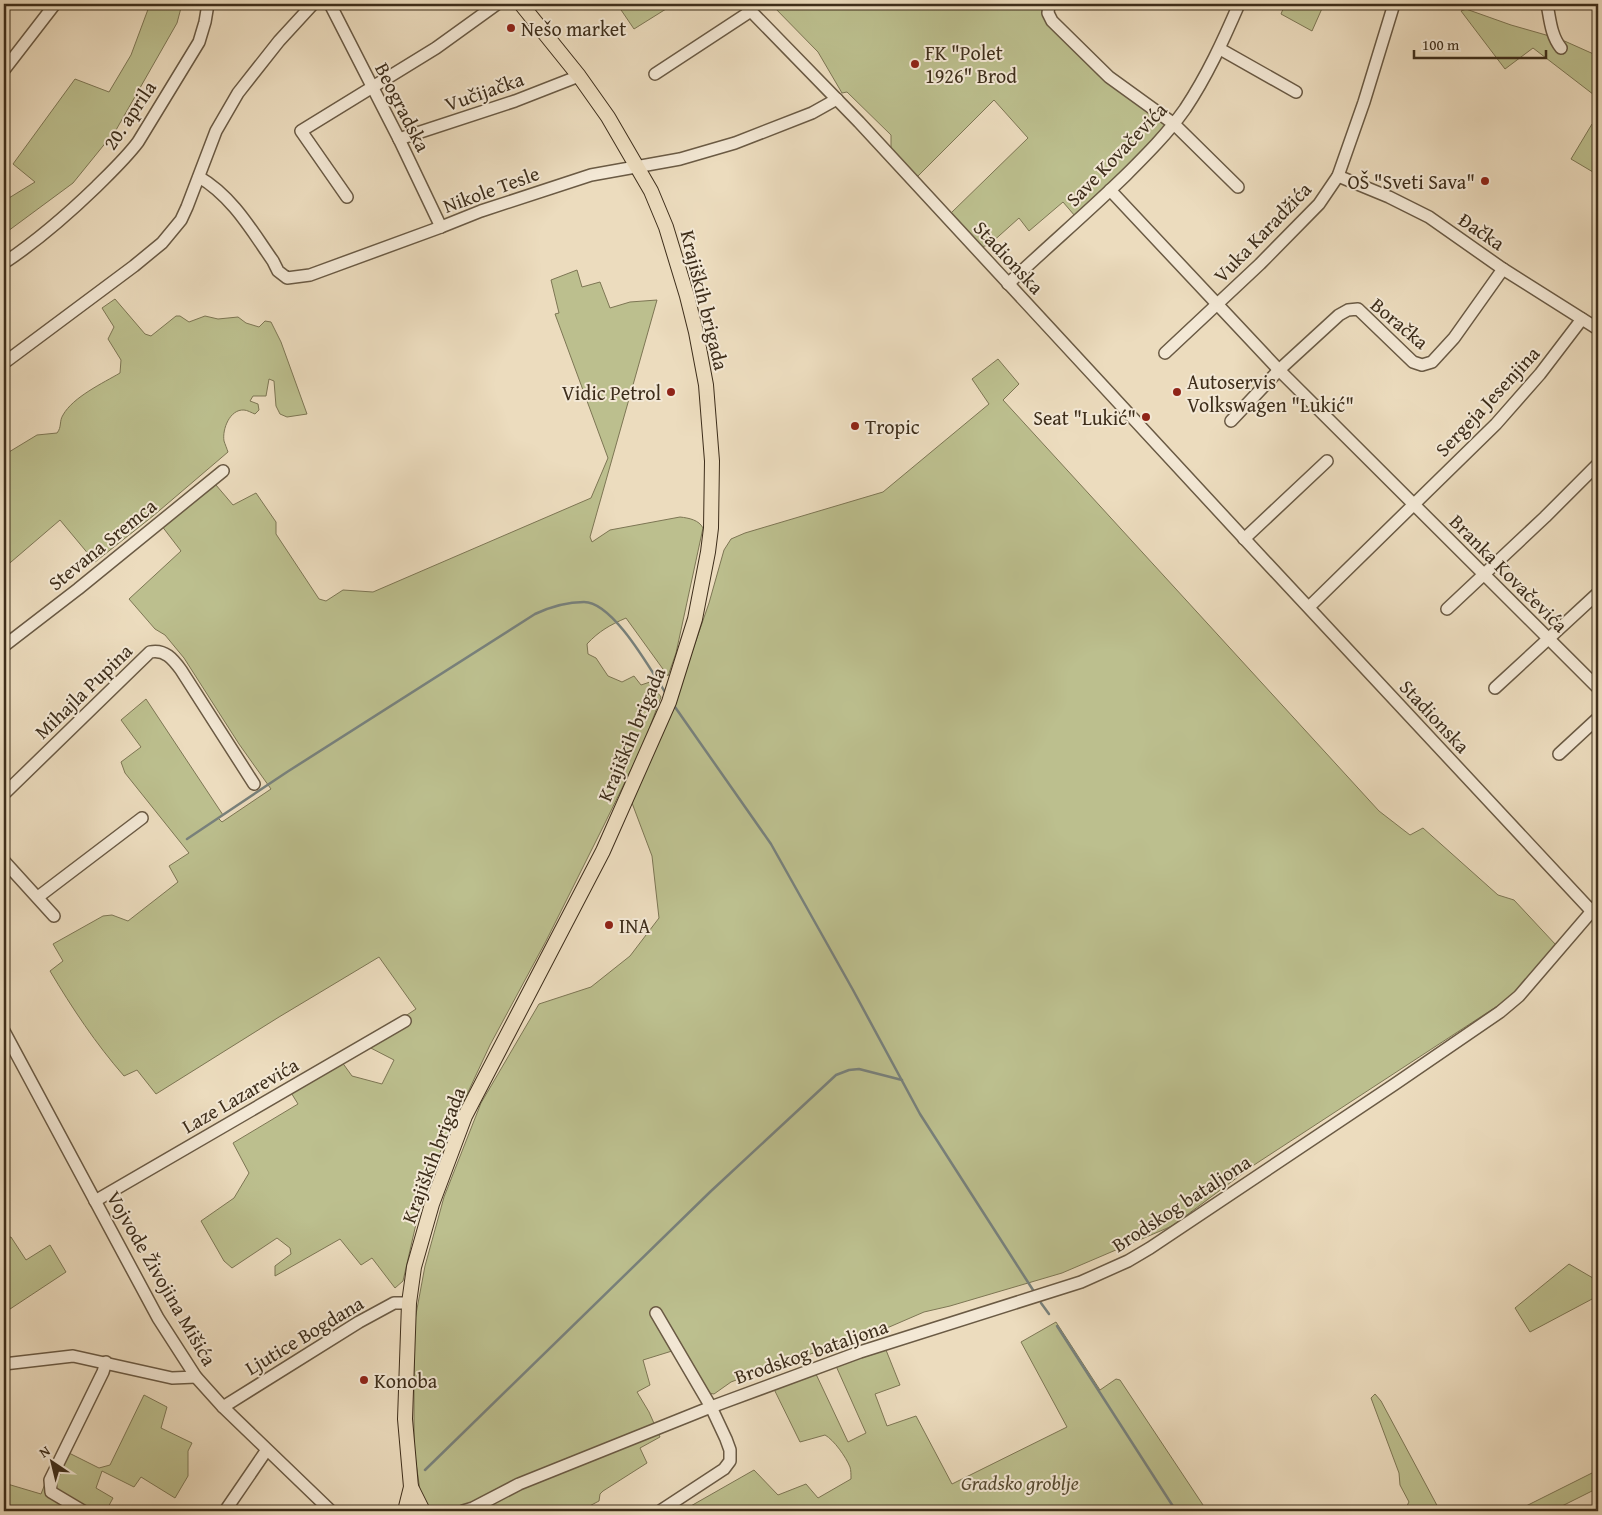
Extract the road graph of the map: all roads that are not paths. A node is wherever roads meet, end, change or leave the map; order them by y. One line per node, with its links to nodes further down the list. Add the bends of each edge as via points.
1 (55, 4): 14 (street)
2 (208, 4): 29 (street, 20. aprila, via 199,42 127,156 62,219)
3 (313, 4): 23 (street, via 238,92 216,131)
4 (330, 4): 17 (street, Beogradska)
5 (497, 4): 17 (street, via 459,33)
6 (521, 4): 16 (main road, Krajiških brigada)
7 (1049, 4): 20 (street, via 1050,18 1109,77)
8 (1238, 4): 13 (street, Save Kovačevića)
9 (1394, 4): 24 (street, Vuka Karadžića)
10 (1547, 4): 12 (street, via 1553,35)
11 (747, 8): 15 (street); 19 (street, Stadionska)
12 (1561, 48)
13 (1220, 50): 18 (street); 20 (street, Save Kovačevića)
14 (4, 70)
15 (655, 74)
16 (580, 76): 21 (street, Vučijačka); 22 (main road, Krajiških brigada)
17 (373, 88): 21 (street, Beogradska); 27 (street, via 300,131)
18 (1296, 92)
19 (837, 99): 22 (street, Nikole Tesle, via 736,143 680,159); 31 (street, Stadionska)
20 (1174, 124): 25 (street); 26 (street, Save Kovačevića)
21 (399, 139): 28 (street, Beogradska)
22 (638, 166): 28 (street, Nikole Tesle, via 555,186); 64 (main road, Krajiških brigada, via 660,211 684,282 706,385 712,503 702,586 676,683 622,808 465,1116 432,1204 414,1267)
23 (199, 176): 28 (street, Nikole Tesle, via 232,204 278,271 287,278 310,275); 36 (street, via 181,220 162,243)
24 (1338, 176): 30 (street, Đačka, via 1429,217); 32 (street, Vuka Karadžića, via 1320,204)
25 (1238, 187)
26 (1110, 190): 31 (street, Save Kovačevića); 32 (street, Branka Kovačevića)
27 (347, 197)
28 (441, 227)
29 (4, 263)
30 (1504, 269): 33 (street, Đačka); 37 (street, Boračka, via 1454,338 1432,362 1422,365 1413,362 1358,309 1339,315)
31 (1008, 284): 43 (street, Stadionska)
32 (1217, 304): 35 (street, Vuka Karadžića); 37 (street, Branka Kovačevića)
33 (1582, 319): 34 (street, Đačka); 42 (street, Sergeja Jesenjina, via 1496,424)
34 (1598, 329)
35 (1166, 353)
36 (4, 363)
37 (1279, 370): 38 (street); 42 (street, Branka Kovačevića)
38 (1231, 421)
39 (1327, 461): 43 (street)
40 (1598, 464): 44 (street)
41 (224, 471): 49 (street, Stevana Sremca)
42 (1414, 505): 44 (street, Branka Kovačevića); 46 (street)
43 (1244, 538): 46 (street, Stadionska)
44 (1483, 574): 47 (street); 48 (street, Branka Kovačevića)
45 (1598, 593): 48 (street)
46 (1309, 608): 59 (street, Stadionska)
47 (1447, 609)
48 (1549, 640): 50 (street); 51 (street, Branka Kovačevića)
49 (4, 646)
50 (1495, 688)
51 (1598, 688)
52 (1598, 718): 53 (street)
53 (1559, 754)
54 (254, 784): 55 (street, Mihajla Pupina, via 181,670 171,657 157,651 150,652)
55 (4, 794)
56 (142, 818): 58 (street)
57 (4, 861): 58 (street)
58 (38, 897): 60 (street)
59 (1596, 911): 70 (street, Brodskog bataljona, via 1519,996 1500,1012 1128,1261 1081,1282 860,1352)
60 (54, 916)
61 (405, 1021): 63 (street, Laze Lazarevića)
62 (4, 1031): 63 (street, Vojvode Živojina Mišića)
63 (95, 1201): 68 (street, Vojvode Živojina Mišića, via 158,1318)
64 (409, 1303): 69 (street, Ljutice Bogdana, via 394,1304 359,1322); 72 (main road, Krajiških brigada, via 405,1419)
65 (656, 1313): 70 (street)
66 (106, 1362): 67 (street, via 73,1356); 68 (street, via 172,1378); 74 (street, via 50,1480 51,1492)
67 (4, 1364)
68 (196, 1376): 69 (street, Vojvode Živojina Mišića)
69 (222, 1407): 71 (street, Vojvode Živojina Mišića)
70 (711, 1407): 73 (street, Brodskog bataljona, via 527,1481); 79 (street, via 730,1450 730,1461 718,1475)
71 (266, 1450): 75 (street); 76 (street, Vojvode Živojina Mišića)
72 (411, 1487): 77 (main road, Krajiških brigada); 78 (main road, Krajiških brigada)
73 (469, 1510)
74 (83, 1511)
75 (225, 1511)
76 (331, 1511)
77 (406, 1511)
78 (423, 1511)
79 (660, 1511)

